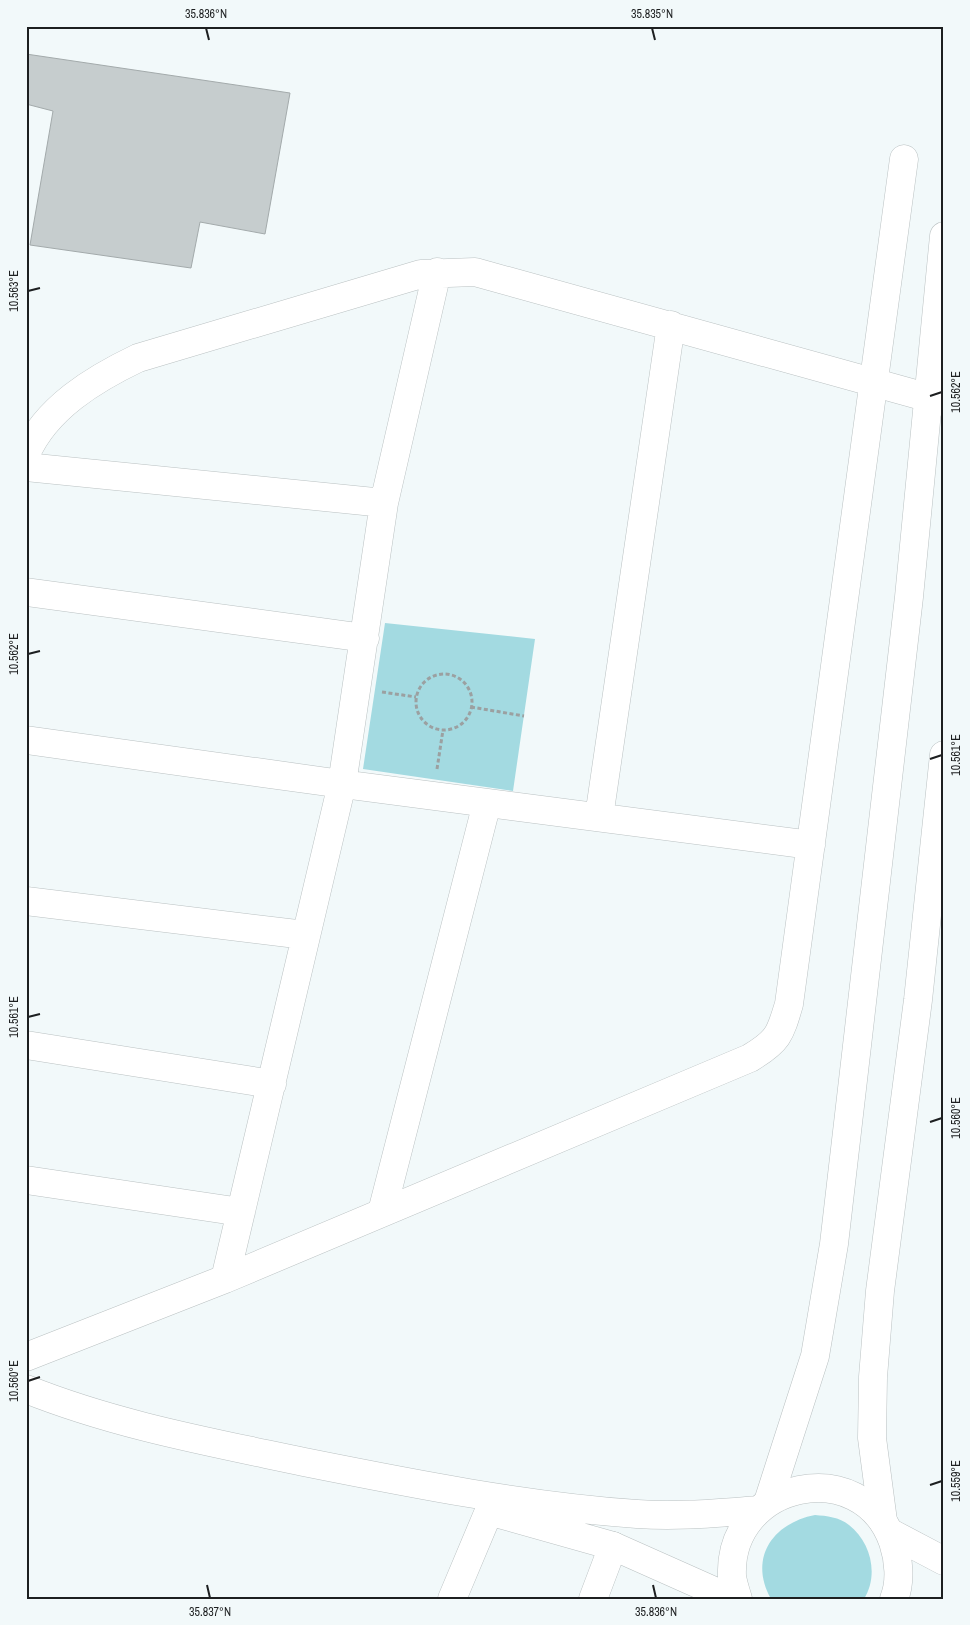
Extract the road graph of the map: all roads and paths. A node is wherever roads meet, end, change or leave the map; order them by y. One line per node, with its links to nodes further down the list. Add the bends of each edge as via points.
1 (904, 160): 5 (main road)
2 (944, 236): 6 (main road)
3 (437, 272): 4 (main road, via 475,272); 7 (main road, via 421,274 138,358 108,372 61,408 34,436); 9 (main road)
4 (671, 325): 5 (main road); 22 (main road)
5 (873, 384): 6 (main road); 23 (main road)
6 (937, 401): 35 (main road, via 834,1244 815,1356)
7 (26, 454)
8 (26, 466): 9 (main road)
9 (384, 503): 11 (main road)
10 (26, 592): 11 (main road)
11 (365, 638): 12 (main road)
12 (357, 688): 13 (path); 19 (main road)
13 (416, 696): 14 (path, via 425,681 441,674 450,675 470,691); 16 (path, via 419,716 433,728)
14 (471, 707): 15 (path); 16 (path, via 468,718 461,725 452,730)
15 (524, 716)
16 (442, 730): 20 (path)
17 (26, 740): 19 (main road)
18 (944, 755): 37 (main road, via 918,1000 880,1291 874,1368 872,1438)
19 (342, 784): 20 (main road); 25 (main road)
20 (434, 796): 21 (main road)
21 (487, 803): 22 (main road); 30 (main road)
22 (598, 818): 23 (main road)
23 (811, 845): 30 (main road, via 789,1004 782,1030 771,1045 750,1058)
24 (26, 901): 25 (main road)
25 (305, 935): 27 (main road)
26 (26, 1045): 27 (main road)
27 (272, 1084): 29 (main road)
28 (26, 1180): 29 (main road)
29 (241, 1212): 31 (main road)
30 (382, 1212): 31 (main road)
31 (225, 1279): 32 (main road)
32 (26, 1357)
33 (26, 1388): 34 (main road, via 115,1420)
34 (425, 1486): 35 (main road, via 540,1504 638,1514 687,1515); 36 (main road)
35 (763, 1506): 37 (main road, via 791,1491 816,1487 842,1491 864,1503); 43 (main road, via 743,1530 734,1553 732,1577)
36 (489, 1511): 38 (main road); 40 (main road)
37 (886, 1526): 39 (main road); 44 (main road, via 897,1552 899,1574)
38 (613, 1546): 41 (main road); 42 (main road)
39 (944, 1562)
40 (452, 1599)
41 (593, 1599)
42 (732, 1599)
43 (738, 1599)
44 (894, 1599)

